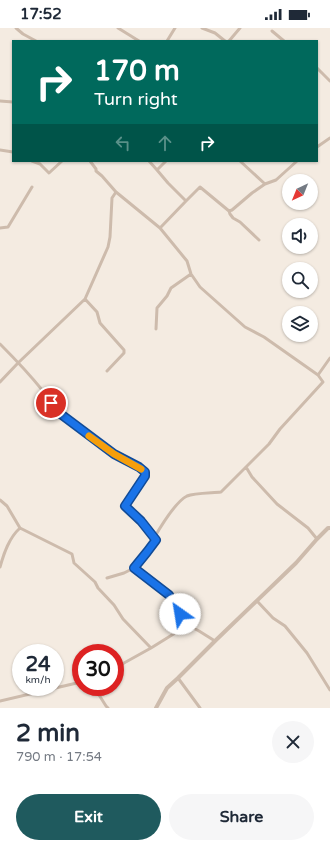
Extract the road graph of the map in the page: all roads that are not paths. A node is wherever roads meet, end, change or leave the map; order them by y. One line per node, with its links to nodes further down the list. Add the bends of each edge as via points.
1 (16, 28): 7 (street)
2 (118, 28): 8 (street)
3 (175, 28): 9 (street)
4 (202, 28): 10 (street)
5 (240, 28): 11 (street)
6 (272, 31): 12 (street)
7 (34, 40)
8 (137, 40)
9 (168, 40)
10 (224, 40)
11 (230, 40)
12 (283, 40)
13 (318, 69): 14 (street)
14 (330, 81)
15 (0, 101): 16 (street)
16 (12, 102)
17 (330, 138): 18 (street)
18 (318, 146)
19 (0, 150): 20 (street)
20 (12, 152)
21 (35, 162): 22 (street, via 49,173)
22 (61, 162)
23 (91, 162): 31 (street)
24 (149, 162): 28 (street)
25 (165, 162): 28 (street)
26 (241, 162): 29 (street)
27 (296, 162): 29 (street, via 276,180)
28 (158, 170): 32 (street)
29 (265, 184): 33 (street)
30 (32, 187): 34 (street, via 8,227)
31 (116, 192): 35 (street); 38 (street, via 112,198 108,247)
32 (186, 201): 33 (street, via 200,187); 35 (street)
33 (229, 211): 36 (street, via 233,218)
34 (0, 228)
35 (160, 228): 37 (street, via 187,261)
36 (259, 240)
37 (191, 274): 39 (street, via 171,288 157,308); 44 (street, via 200,287 244,328 264,337)
38 (85, 298): 42 (street); 43 (street, via 96,312 100,323 124,350 124,354)
39 (156, 329)
40 (0, 344): 42 (street)
41 (330, 358): 44 (street)
42 (18, 363): 45 (street); 50 (street, via 58,412 114,454 145,472 145,476 125,506)
43 (107, 371)
44 (318, 375): 46 (street, via 323,382)
45 (0, 382)
46 (246, 467): 50 (street, via 221,492 188,496 182,500); 51 (street, via 277,504 308,528)
47 (0, 500): 48 (street, via 7,506)
48 (20, 528): 52 (street, via 14,533); 59 (street, via 72,554 74,563 95,582 123,619)
49 (330, 528): 51 (street)
50 (154, 538): 54 (street, via 156,540)
51 (317, 539): 56 (street)
52 (1, 558): 53 (street)
53 (0, 567)
54 (134, 568): 55 (street); 57 (street, via 169,595)
55 (107, 578)
56 (257, 600): 58 (street); 63 (street, via 273,618 285,626 307,653)
57 (188, 625): 58 (street); 59 (street)
58 (215, 641): 61 (street)
59 (151, 648): 60 (street)
60 (124, 663)
61 (178, 678): 67 (street, via 167,688); 68 (street)
62 (72, 684): 65 (street)
63 (330, 690)
64 (100, 696): 66 (street)
65 (0, 701)
66 (108, 708)
67 (156, 708)
68 (200, 708)

